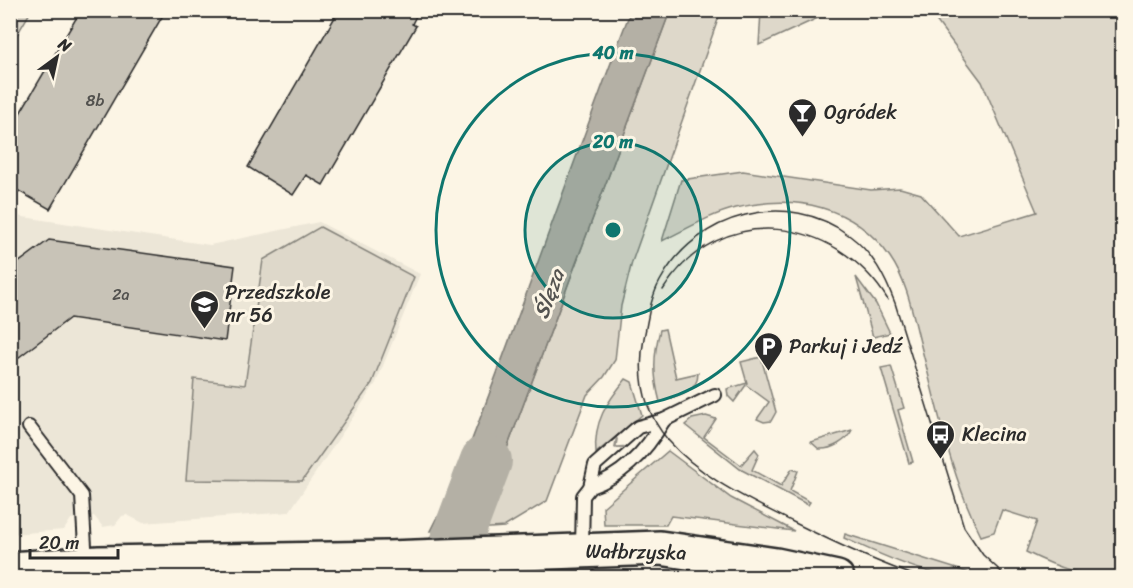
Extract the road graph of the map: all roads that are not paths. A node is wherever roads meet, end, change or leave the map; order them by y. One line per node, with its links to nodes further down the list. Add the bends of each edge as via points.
1 (715, 395): 2 (lane)
2 (664, 420): 4 (lane, via 652,442 630,463 608,481); 4 (lane, one-way to 4, via 639,427 595,465)
3 (29, 427): 6 (lane, via 82,496)
4 (590, 487): 5 (lane, via 583,496)
5 (582, 550): 6 (street, Wałbrzyska); 8 (street, Wałbrzyska, via 660,548)
6 (86, 564): 7 (street)
7 (10, 569)
8 (837, 578)

